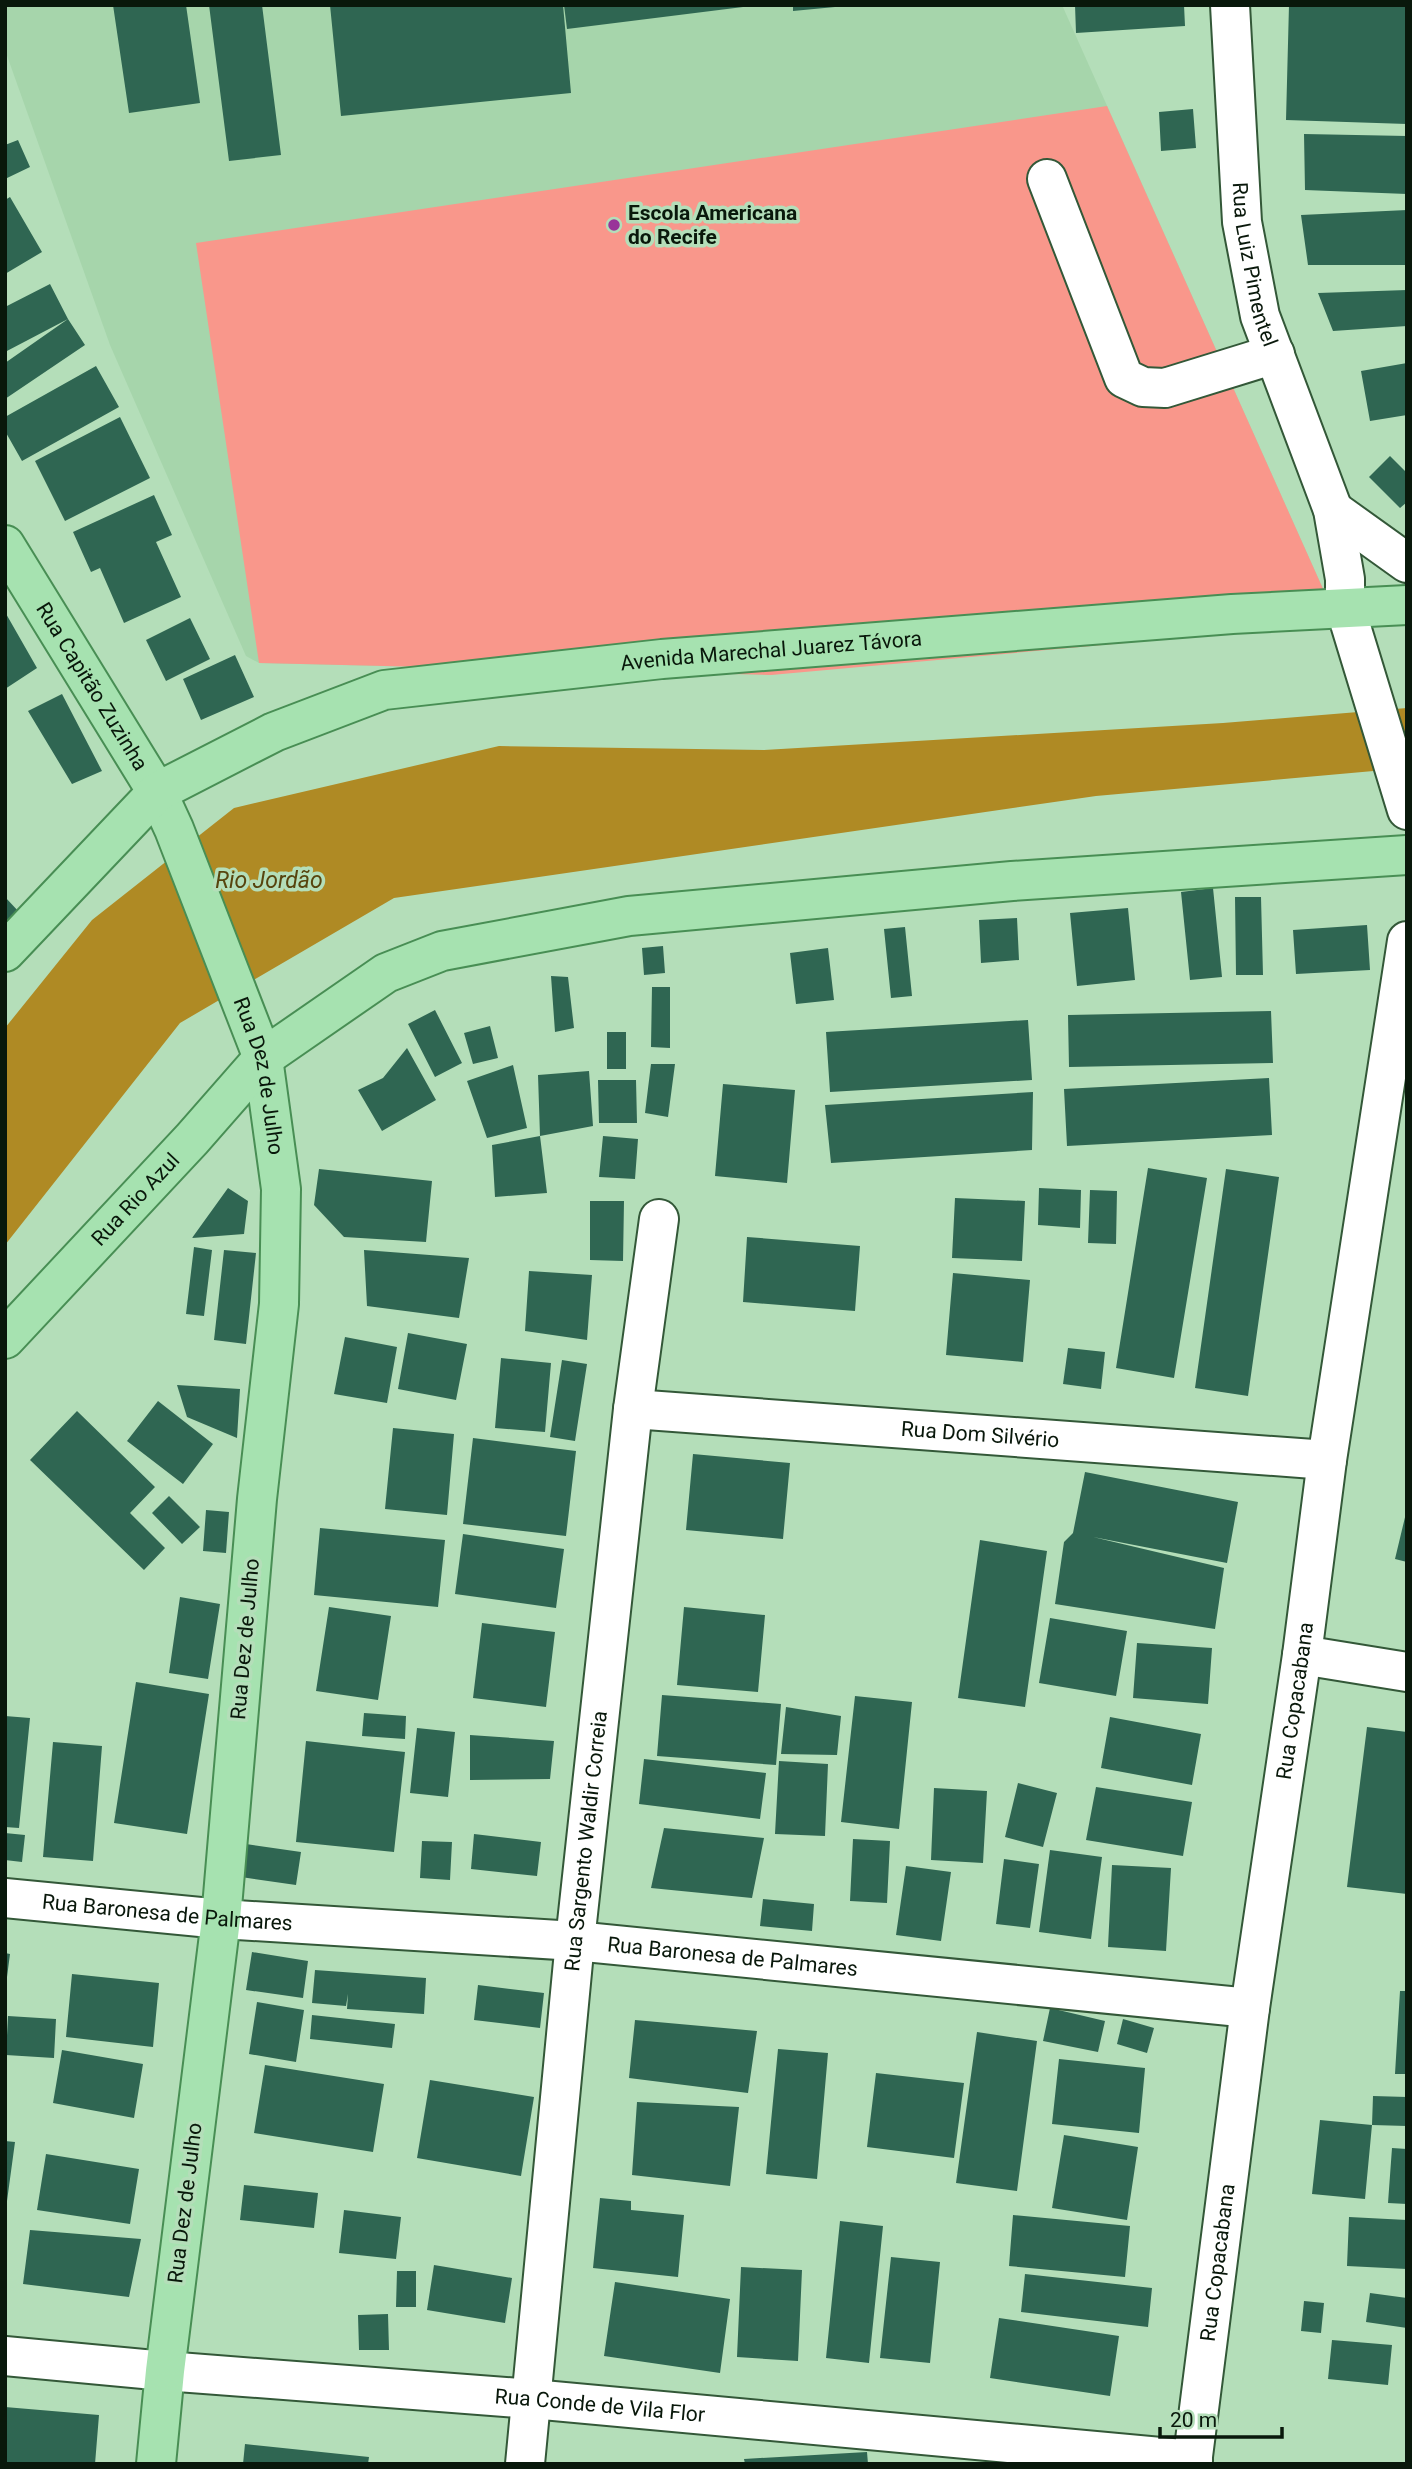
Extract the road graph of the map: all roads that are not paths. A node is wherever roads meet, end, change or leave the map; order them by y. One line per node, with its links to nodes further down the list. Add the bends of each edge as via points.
1 (1230, 5): 3 (street, Rua Luiz Pimentel, via 1242,222 1260,316)
2 (1046, 179): 3 (street, via 1124,378 1143,387 1165,388)
3 (1275, 354): 4 (street, Rua Luiz Pimentel)
4 (1333, 510): 6 (street); 8 (street, Rua Luiz Pimentel)
5 (5, 545): 9 (main road, Rua Capitão Zuzinha)
6 (1407, 563)
7 (1407, 605): 8 (main road, Avenida Marechal Juarez Távora)
8 (1349, 621): 9 (main road, Avenida Marechal Juarez Távora, via 662,659 384,690 274,732); 10 (street)
9 (158, 792): 11 (main road, Rua Capitão Zuzinha); 14 (main road)
10 (1407, 810)
11 (174, 829): 15 (main road, Rua Dez de Julho)
12 (1407, 855): 15 (main road, via 1012,881 629,916 442,951 386,974)
13 (1407, 941): 19 (street, Rua Copacabana)
14 (5, 952)
15 (263, 1058): 17 (main road, Rua Rio Azul); 23 (main road, Rua Dez de Julho, via 281,1189 279,1304)
16 (659, 1219): 18 (street, Rua Sargento Waldir Correia)
17 (5, 1339)
18 (633, 1409): 19 (street, Rua Dom Silvério); 24 (street, Rua Sargento Waldir Correia)
19 (1327, 1460): 20 (street, Rua Copacabana)
20 (1302, 1655): 21 (street); 25 (street, Rua Copacabana)
21 (1407, 1672)
22 (5, 1898): 23 (street, Rua Baronesa de Palmares)
23 (220, 1919): 24 (street, Rua Baronesa de Palmares); 27 (main road, Rua Dez de Julho)
24 (575, 1941): 25 (street, Rua Baronesa de Palmares); 28 (street, Rua Sargento Waldir Correia)
25 (1250, 2008): 29 (street, Rua Copacabana)
26 (5, 2356): 27 (street, Rua Conde de Vila Flor)
27 (165, 2371): 28 (street, Rua Conde de Vila Flor); 30 (main road, Rua Dez de Julho)
28 (532, 2399): 29 (street, Rua Conde de Vila Flor); 31 (street, Rua Sargento Waldir Correia)
29 (1192, 2462)
30 (156, 2464)
31 (525, 2464)

